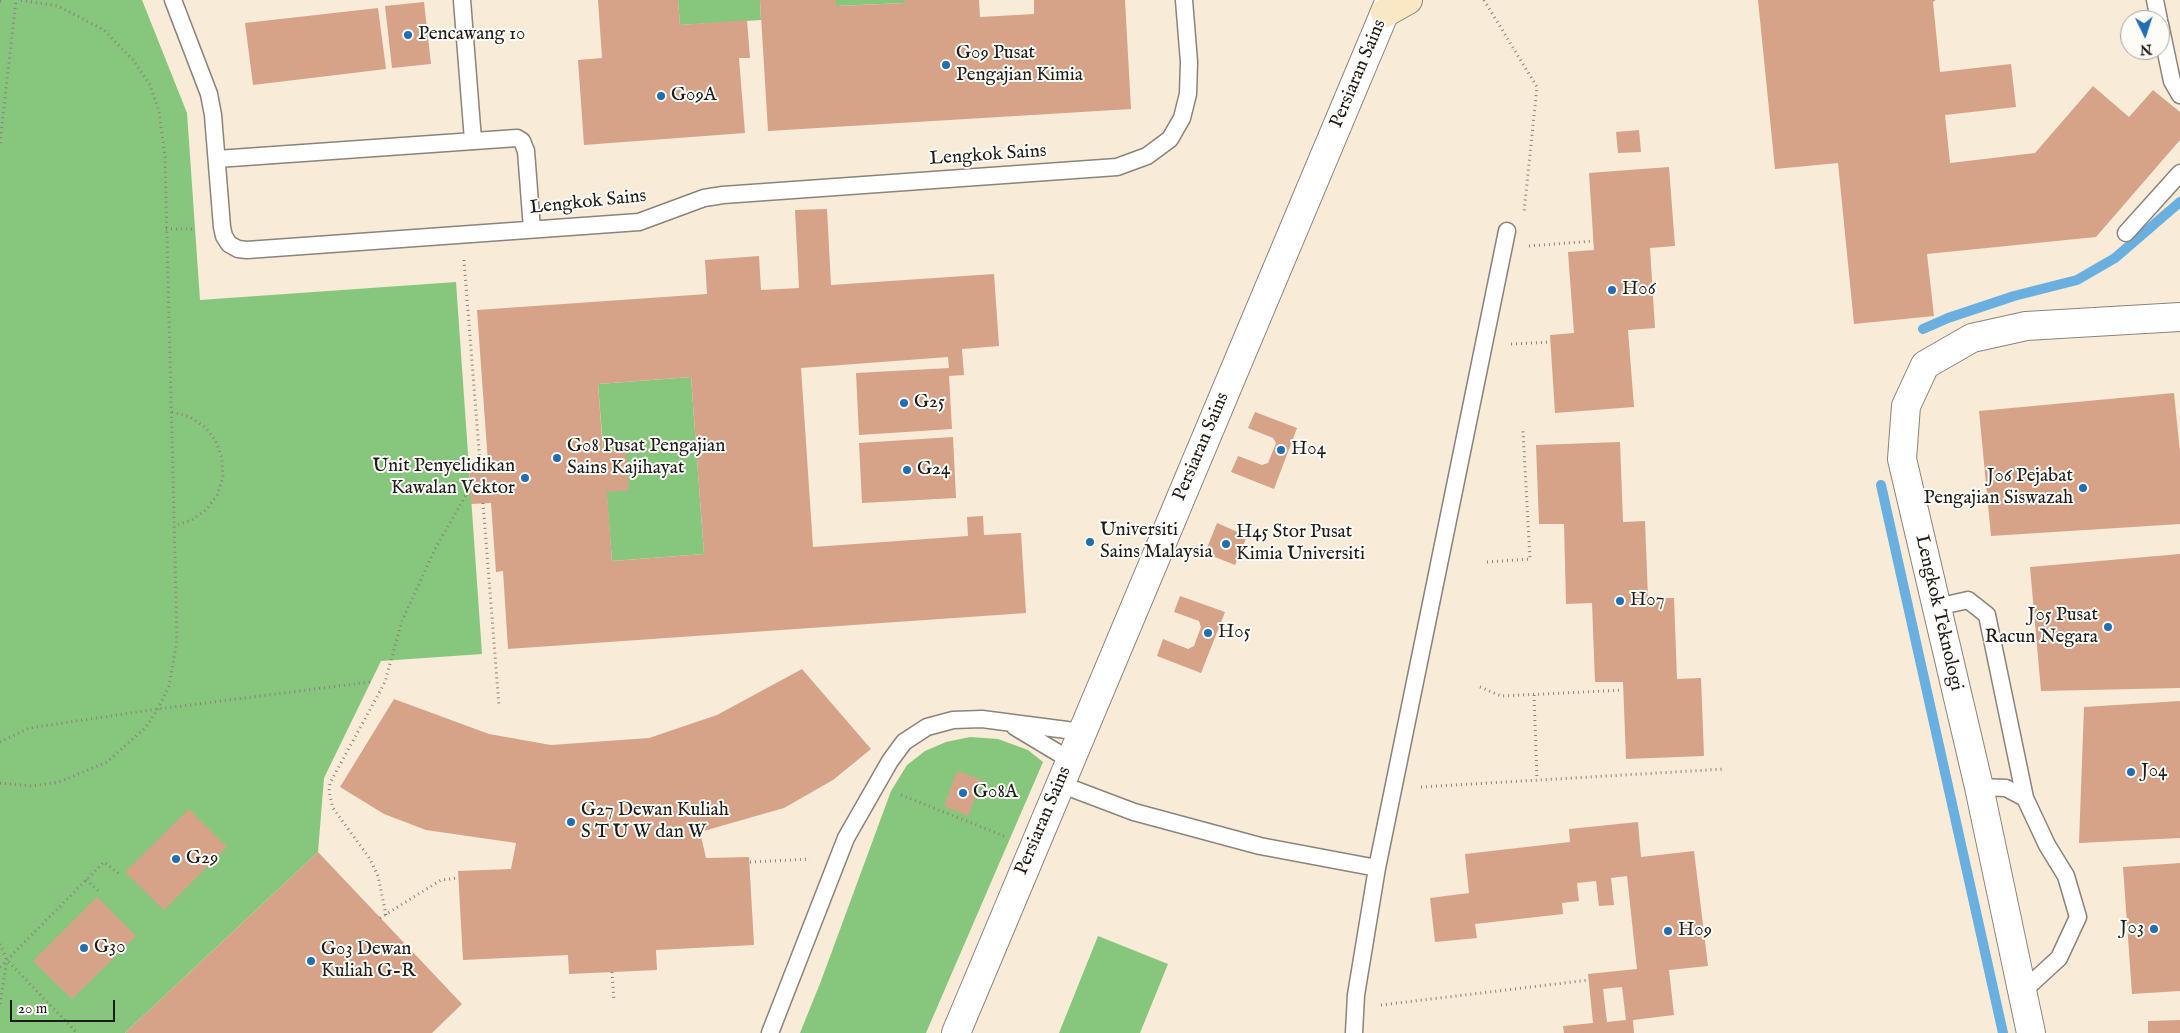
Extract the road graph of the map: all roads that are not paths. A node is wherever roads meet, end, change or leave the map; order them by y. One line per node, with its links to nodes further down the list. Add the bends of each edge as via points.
1 (173, 0): 8 (lane, Lengkok Sains, via 209,94)
2 (462, 0): 7 (lane)
3 (1184, 0): 10 (lane, Lengkok Sains, via 1188,94 1182,118 1170,139 1147,156 1117,167 723,195 704,198 639,222)
4 (1394, 4): 16 (street, Persiaran Sains)
5 (2168, 60): 6 (lane, via 2172,81)
6 (2180, 95)
7 (472, 140): 8 (lane); 10 (lane, via 511,138 522,141 526,150)
8 (217, 159): 10 (lane, Lengkok Sains, via 222,227 229,244 238,248 247,250)
9 (2180, 173): 12 (lane)
10 (532, 229)
11 (1507, 231): 20 (lane)
12 (2126, 233)
13 (2180, 317): 14 (street, Lengkok Teknologi, via 2026,326 1972,338 1925,365 1906,406 1902,459)
14 (1937, 607): 18 (street, Lengkok Teknologi); 19 (lane, via 1968,600 1987,615)
15 (1011, 724): 16 (lane); 17 (lane); 22 (lane, via 982,719 953,720 927,727 904,742 846,838)
16 (1082, 732): 17 (street, Persiaran Sains)
17 (1065, 772): 20 (lane, via 1134,812 1260,846); 23 (street, Persiaran Sains)
18 (1979, 787): 19 (lane, via 2006,788); 21 (street, Lengkok Teknologi)
19 (2025, 798): 21 (lane, via 2066,876 2078,917 2059,958)
20 (1376, 868): 24 (lane, via 1356,995)
21 (2022, 992): 25 (street, Lengkok Teknologi)
22 (770, 1033)
23 (956, 1033)
24 (1354, 1033)
25 (2031, 1033)

